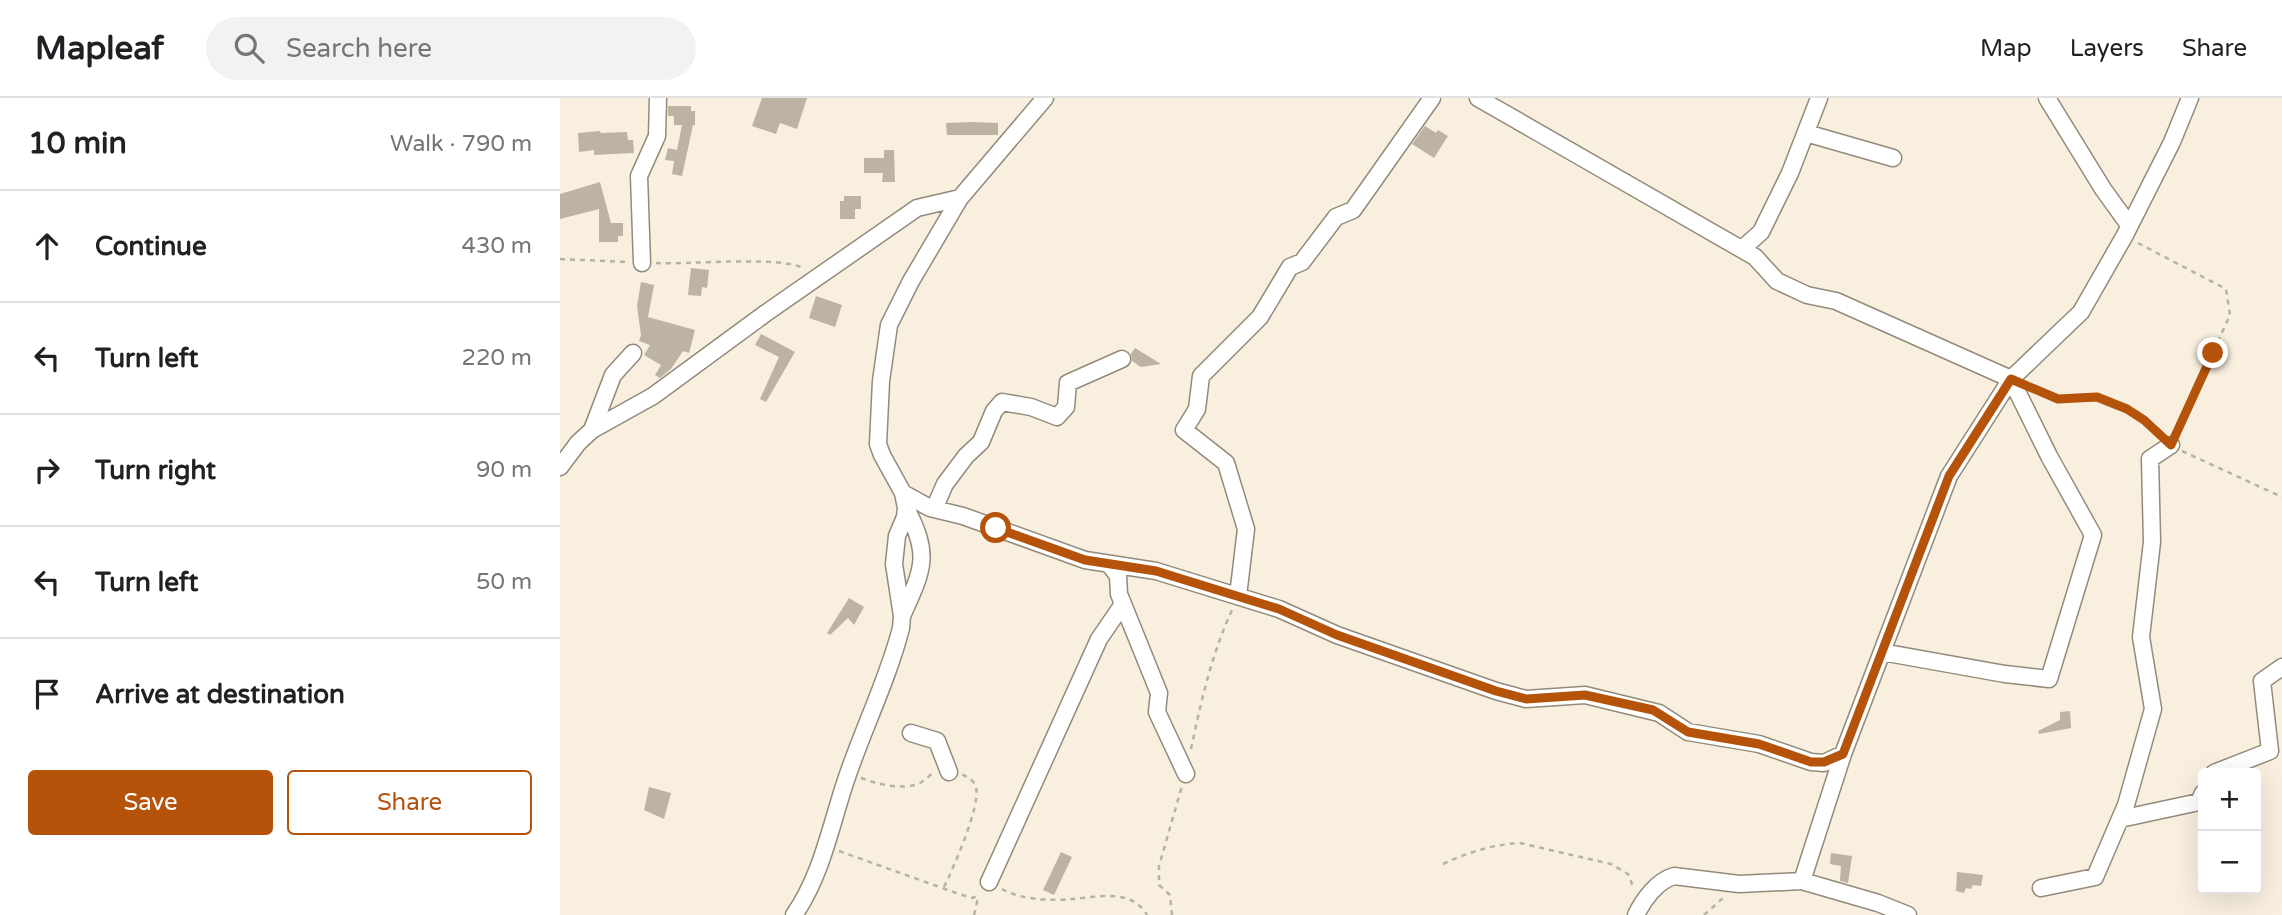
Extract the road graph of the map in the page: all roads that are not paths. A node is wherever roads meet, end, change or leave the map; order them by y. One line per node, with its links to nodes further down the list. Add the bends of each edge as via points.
1 (658, 98): 13 (street, via 657,136 639,176)
2 (1045, 98): 10 (street)
3 (1432, 98): 23 (street, via 1353,210 1336,217 1302,262 1290,267 1260,317 1201,376 1197,409 1184,430 1226,463 1246,529)
4 (1478, 98): 12 (street)
5 (1819, 98): 8 (street)
6 (2047, 98): 11 (street)
7 (2190, 98): 11 (street)
8 (1806, 133): 9 (street); 12 (street, via 1761,232)
9 (1893, 158)
10 (960, 198): 17 (street, via 917,208 653,396); 20 (street, via 889,325 878,444)
11 (2127, 230): 16 (street, via 2081,312)
12 (1742, 250): 16 (street, via 1759,260 1772,278 1799,293 1836,300)
13 (642, 263)
14 (633, 353): 17 (street, via 613,375)
15 (1122, 359): 21 (street, via 1068,383 1066,407 1057,417 1002,402 981,442 945,484)
16 (2011, 379): 26 (street, via 1949,476); 26 (street, via 2093,535 2049,679)
17 (592, 430): 19 (street)
18 (2171, 445): 34 (street, via 2150,459 2152,542 2141,637 2153,709)
19 (560, 467)
20 (904, 500): 21 (street); 25 (street, via 905,517 894,564); 25 (street, via 919,535 921,574)
21 (934, 509): 22 (street)
22 (1109, 564): 23 (street, via 1156,571); 24 (street, via 1118,576)
23 (1238, 596): 29 (street, via 1516,696 1598,698 1660,713 1688,732 1759,744 1811,762)
24 (1123, 604): 32 (street, via 1159,693 1157,712); 36 (street, via 1099,639)
25 (902, 616): 39 (street, via 825,848)
26 (1882, 652): 29 (street)
27 (2282, 667): 30 (street, via 2262,681 2270,751)
28 (911, 733): 31 (street, via 937,741)
29 (1843, 754): 35 (street)
30 (2227, 768)
31 (949, 772)
32 (1186, 774)
33 (2198, 802): 34 (street)
34 (2120, 819): 37 (street, via 2095,877)
35 (1802, 881): 38 (street, via 1739,884 1674,876 1664,879); 40 (street)
36 (989, 882)
37 (2041, 888)
38 (1638, 910)
39 (794, 915)
40 (1908, 915)

